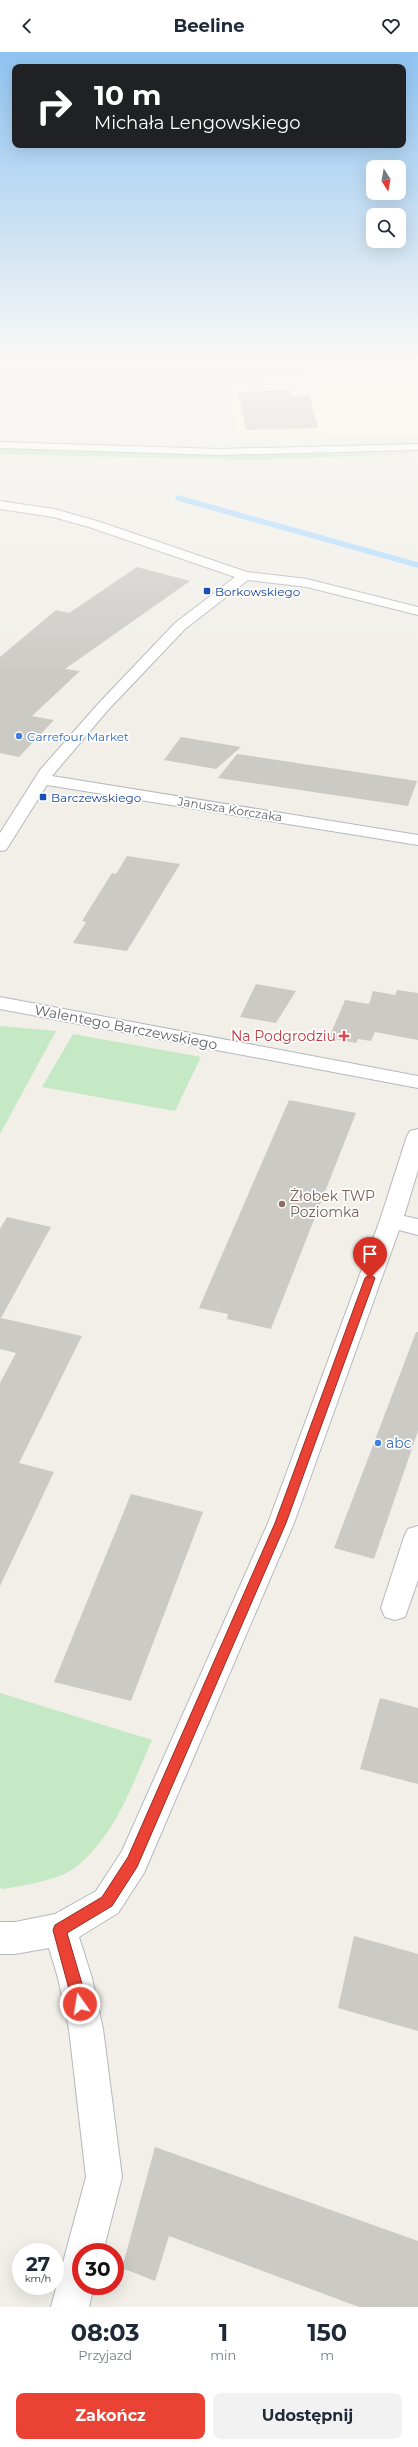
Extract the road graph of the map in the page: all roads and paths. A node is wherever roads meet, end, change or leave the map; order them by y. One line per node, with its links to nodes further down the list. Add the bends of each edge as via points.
1 (0, 505): 2 (street, via 54,513 86,522)
2 (245, 576): 3 (street, via 307,583); 4 (street, via 180,626 103,707)
3 (418, 611)
4 (41, 779): 5 (street, Janusza Korczaka); 6 (street)
5 (418, 840)
6 (0, 846)
7 (0, 1003): 8 (street, Walentego Barczewskiego)
8 (418, 1082)
9 (418, 1136): 10 (street)
10 (391, 1220): 11 (street); 14 (street, via 281,1523 133,1862 107,1902)
11 (418, 1228)
12 (418, 1537): 13 (street)
13 (395, 1608)
14 (60, 1930): 15 (street); 16 (street, via 86,2029 104,2177)
15 (0, 1938)
16 (86, 2243)
17 (73, 2295): 18 (street)
18 (70, 2307)

